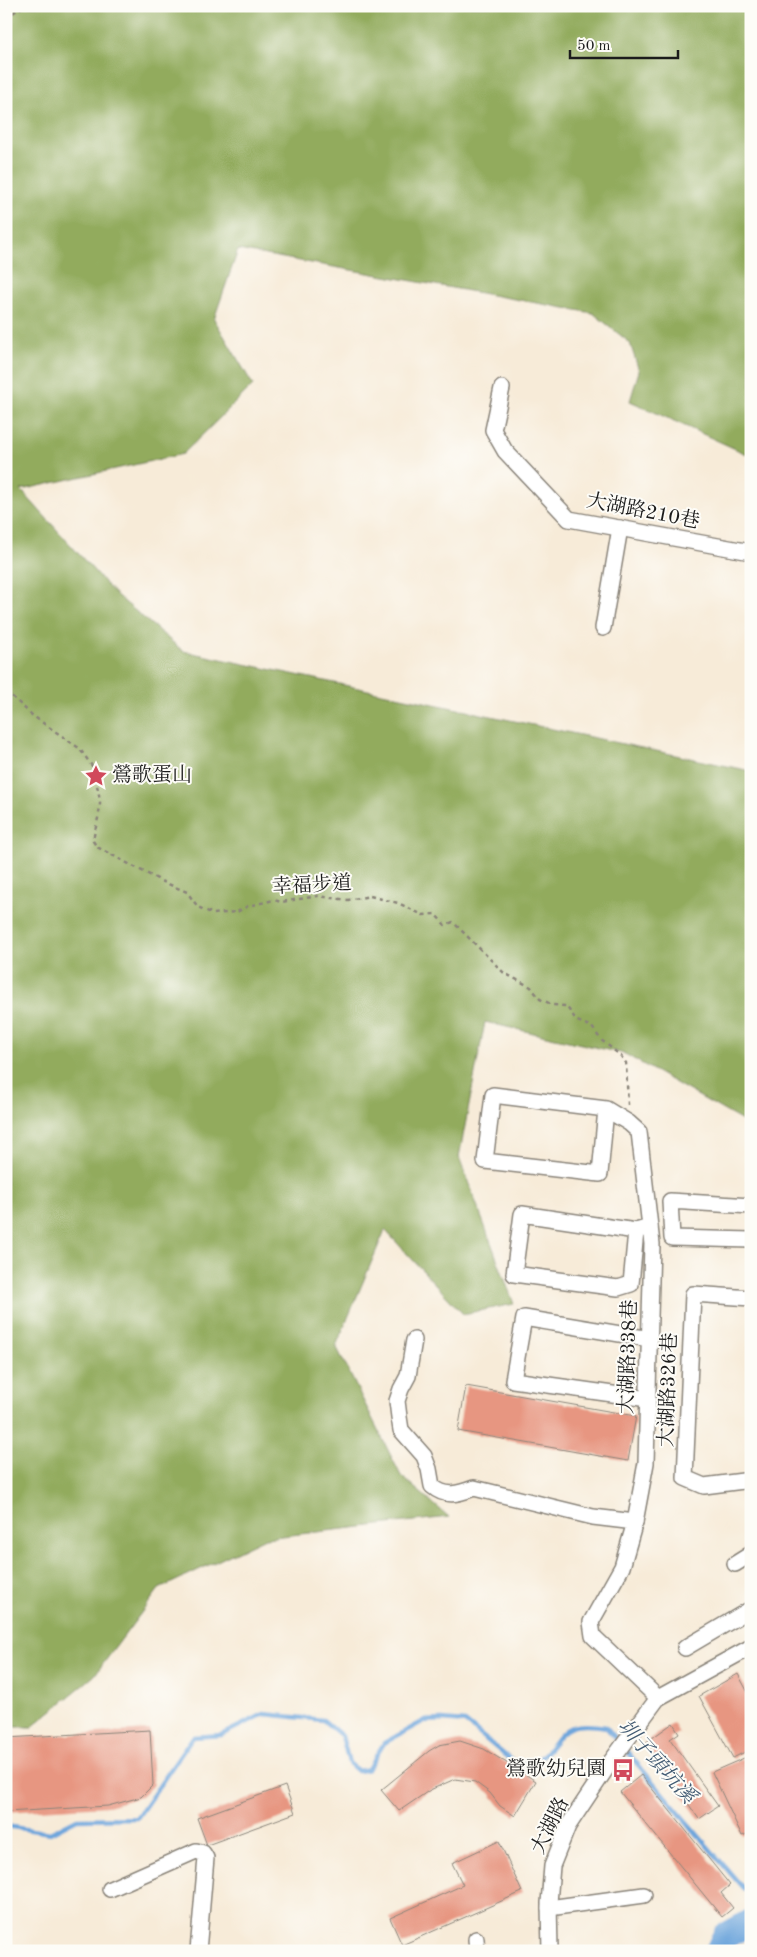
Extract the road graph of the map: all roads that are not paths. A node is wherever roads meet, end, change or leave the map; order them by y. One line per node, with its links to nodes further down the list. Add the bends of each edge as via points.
1 (502, 388): 2 (street, 大湖路210巷, via 492,430 505,451 569,519)
2 (620, 528): 3 (street, 大湖路210巷); 4 (street)
3 (751, 552)
4 (603, 628)
5 (606, 1110): 5 (street, via 493,1095 485,1161 600,1174); 7 (street, 大湖路338巷, via 639,1132)
6 (751, 1206): 8 (street, via 670,1201 672,1238)
7 (643, 1229): 7 (street, via 522,1214 514,1274 618,1288 631,1284); 10 (street, 大湖路338巷, via 652,1244)
8 (751, 1240)
9 (751, 1298): 13 (street, 大湖路326巷, via 693,1294 685,1478 704,1486)
10 (650, 1338): 12 (street, 大湖路338巷); 12 (street, via 524,1318 513,1380)
11 (414, 1340): 14 (street, via 408,1376 397,1402 399,1417 402,1430 424,1456 432,1486 439,1492 460,1494 474,1488 593,1517)
12 (648, 1399): 14 (street, 大湖路338巷, via 646,1463)
13 (751, 1480)
14 (635, 1522): 20 (street, 大湖路338巷, via 622,1567 591,1622 593,1636)
15 (751, 1554): 16 (street)
16 (735, 1564)
17 (751, 1609): 19 (street)
18 (751, 1646): 20 (street, 大湖路)
19 (685, 1648)
20 (658, 1698): 23 (street, 大湖路, via 568,1826 552,1866)
21 (110, 1889): 24 (street, via 196,1850 204,1853)
22 (644, 1895): 23 (street)
23 (549, 1908): 25 (street, 大湖路)
24 (198, 1951)
25 (550, 1951)

